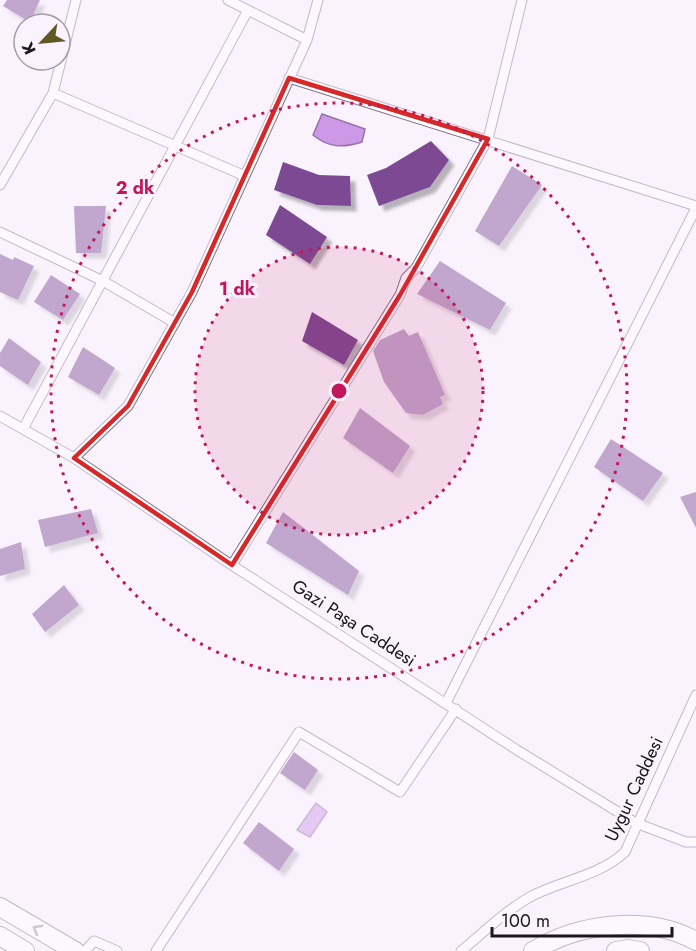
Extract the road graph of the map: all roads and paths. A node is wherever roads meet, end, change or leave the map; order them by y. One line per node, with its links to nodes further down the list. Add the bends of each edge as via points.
1 (76, 0): 8 (street)
2 (228, 0): 5 (street)
3 (318, 0): 6 (street)
4 (522, 0): 9 (street)
5 (248, 10): 6 (street); 10 (street)
6 (307, 39): 7 (street)
7 (289, 78): 9 (street); 11 (street)
8 (52, 93): 10 (street); 12 (street)
9 (488, 139): 13 (street); 20 (street, via 416,268 406,278 400,295)
10 (175, 146): 11 (street); 15 (street)
11 (244, 176): 16 (street)
12 (0, 185)
13 (696, 207): 22 (street)
14 (0, 232): 15 (street)
15 (103, 281): 16 (street); 18 (street)
16 (175, 323): 19 (street, via 128,406)
17 (0, 416): 18 (street, Gazi Paşa Caddesi)
18 (23, 429): 19 (street, Gazi Paşa Caddesi)
19 (74, 458): 20 (street, Gazi Paşa Caddesi)
20 (232, 565): 22 (street, Gazi Paşa Caddesi)
21 (696, 695): 24 (street, Uygur Caddesi)
22 (446, 703): 23 (street, Gazi Paşa Caddesi)
23 (456, 709): 24 (street, Gazi Paşa Caddesi); 33 (street, via 400,792 299,732)
24 (636, 823): 25 (street, Gazi Paşa Caddesi); 34 (street, Uygur Caddesi, via 625,852 611,865 528,898)
25 (696, 842)
26 (0, 907): 30 (highway, one-way to 26)
27 (0, 936): 29 (highway)
28 (696, 941): 35 (highway, via 629,925 587,929 552,939)
29 (24, 951)
30 (75, 951)
31 (85, 951): 32 (street, via 94,941)
32 (117, 951)
33 (156, 951)
34 (461, 951)
35 (533, 951)
36 (615, 951): 37 (highway)
37 (640, 951)

